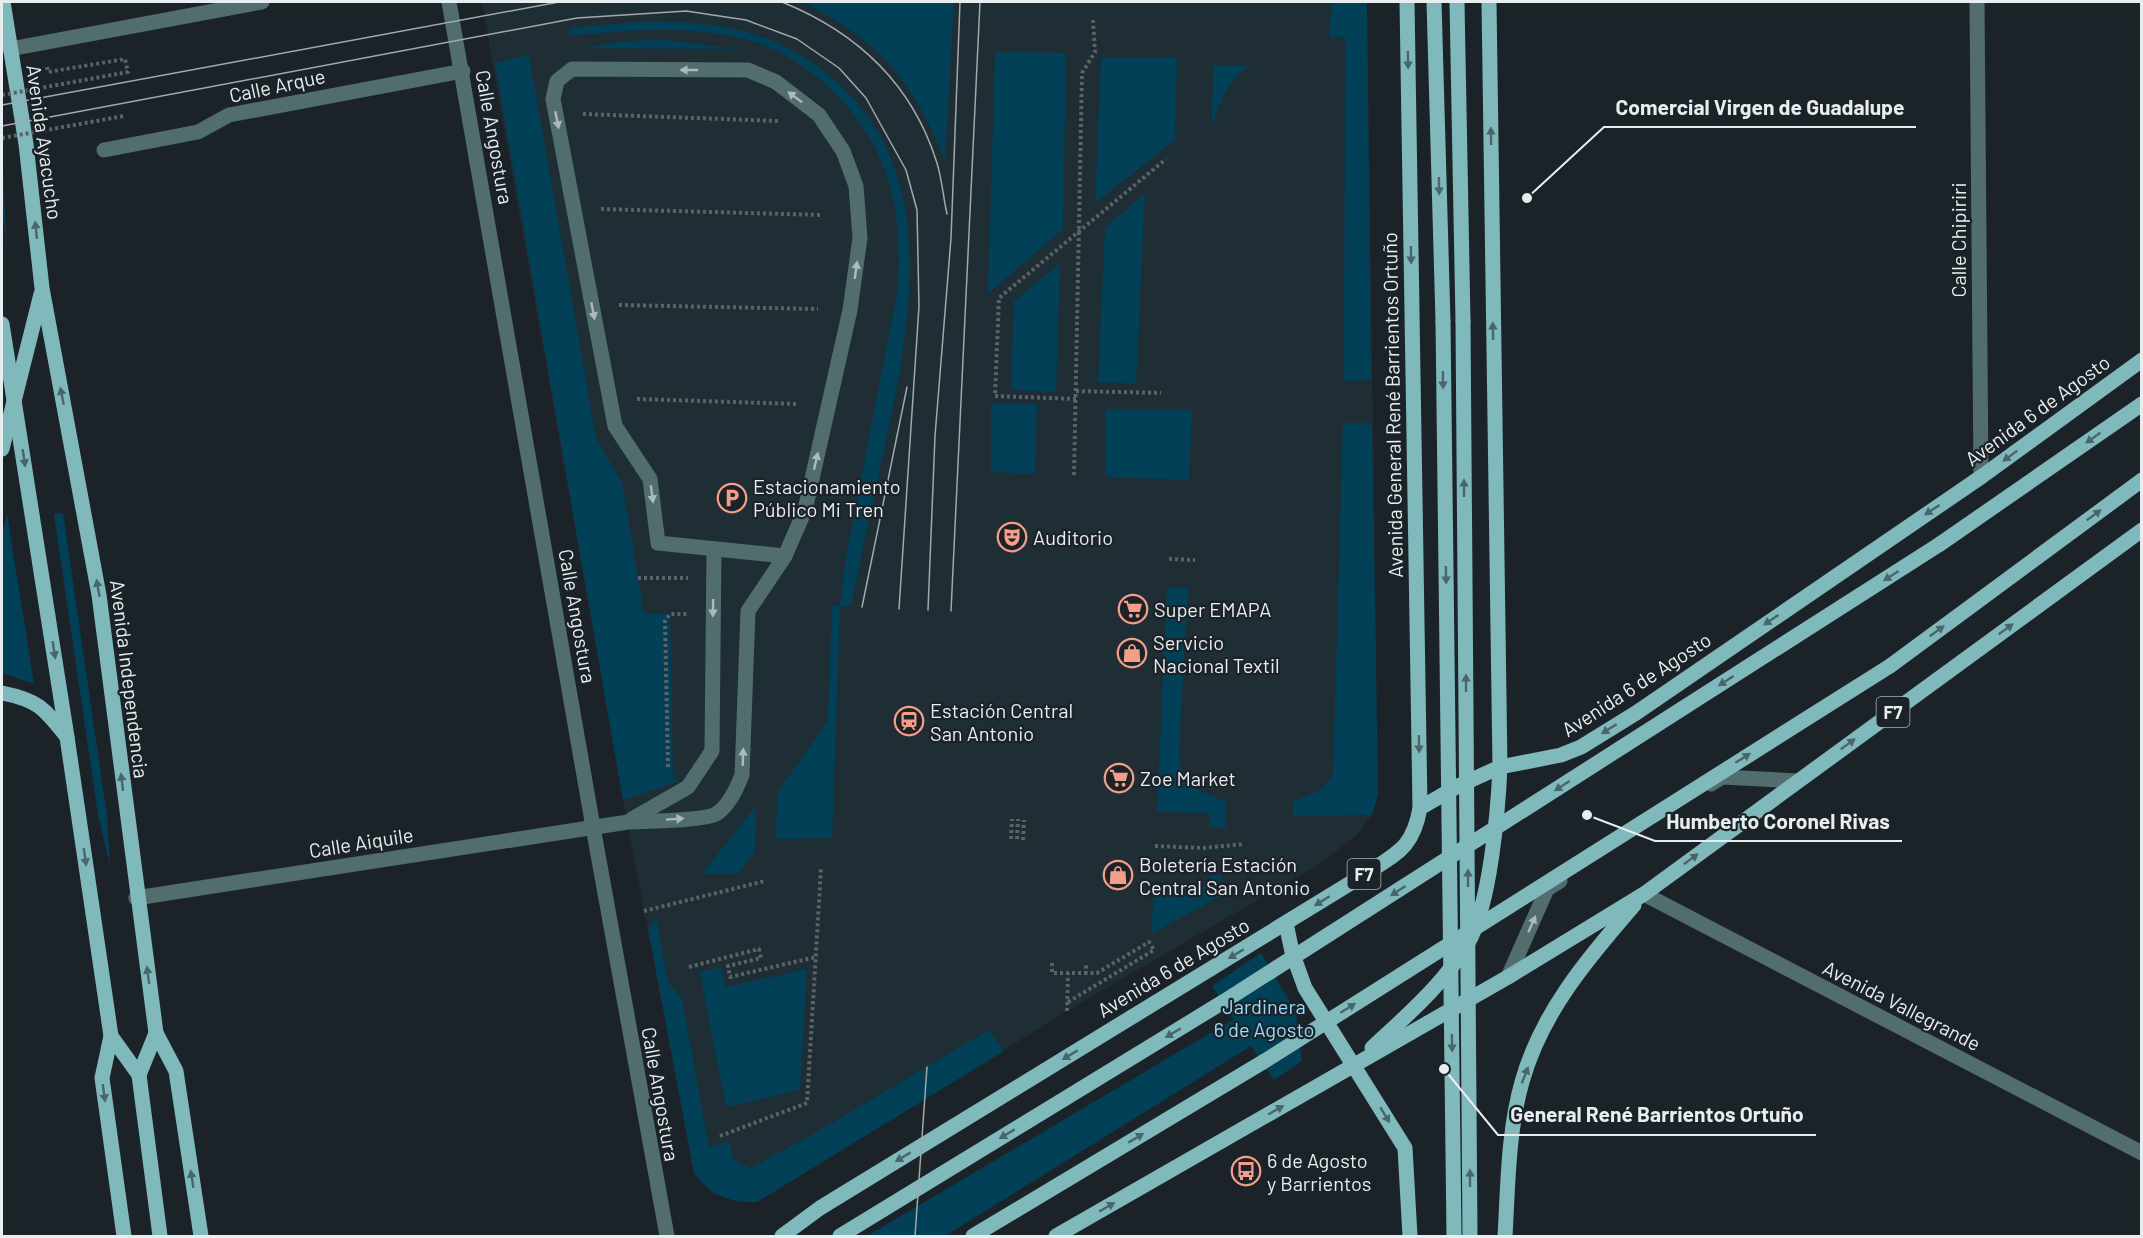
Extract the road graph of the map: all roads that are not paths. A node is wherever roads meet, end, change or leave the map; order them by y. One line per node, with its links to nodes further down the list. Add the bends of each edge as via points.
1 (3, 2): 9 (main road, Avenida Ayacucho)
2 (262, 2): 9 (street)
3 (449, 2): 10 (street, Calle Angostura)
4 (1407, 2): 27 (main road, Avenida General René Barrientos Ortuño, one-way to 27)
5 (1434, 2): 48 (main road, one-way to 48, bridge, via 1443,321)
6 (1457, 2): 49 (main road, one-way to 6, bridge)
7 (1489, 2): 25 (main road, one-way to 7)
8 (1977, 2): 18 (street, Calle Chipiriri)
9 (10, 49): 12 (main road, Avenida Ayacucho, one-way to 9, via 26,144)
10 (463, 71): 11 (street, Calle Arque, via 229,115 198,132); 29 (street, Calle Angostura)
11 (104, 150)
12 (42, 288): 15 (main road); 31 (main road, Avenida Independencia, one-way to 12, via 99,595)
13 (2, 324): 15 (main road)
14 (2142, 360): 18 (main road, Avenida 6 de Agosto, one-way to 18)
15 (15, 400): 17 (main road); 24 (main road, one-way to 24)
16 (2142, 404): 44 (main road, one-way to 44, bridge, via 1940,544 1223,1002)
17 (2, 449)
18 (1981, 477): 25 (main road, Avenida 6 de Agosto, one-way to 25, via 1581,747)
19 (2142, 480): 45 (main road, one-way to 19, bridge, via 1263,1062 1890,666)
20 (2142, 530): 26 (main road, F7, one-way to 20)
21 (714, 549): 22 (street); 22 (street, Calle Aiquile, one-way to 21, via 805,510 850,310 860,238 856,186 843,151 819,115 776,82 748,70 572,69 557,81 553,99 615,426 650,479 658,543); 28 (street, one-way to 28, via 712,751 687,787)
22 (785, 556): 28 (street, Calle Aiquile, one-way to 22, via 709,816 721,809 736,790 742,776 748,611)
23 (2, 693): 24 (main road, via 29,698 48,712)
24 (67, 736): 35 (main road, one-way to 35)
25 (1500, 767): 27 (main road, Avenida 6 de Agosto); 36 (main road, via 1498,819 1479,910 1468,942 1425,998)
26 (1798, 781): 30 (main road, F7, one-way to 26); 33 (street, one-way to 26, via 1547,889 1722,777)
27 (1420, 807): 32 (main road, Avenida 6 de Agosto / F7, one-way to 32, via 1416,831 1401,851)
28 (628, 822): 29 (street, Calle Aiquile)
29 (592, 827): 31 (street, Calle Aiquile); 42 (street, Calle Angostura)
30 (1644, 894): 33 (main road, F7); 38 (street, Avenida Vallegrande); 50 (main road, one-way to 30, via 1511,1142 1522,1081 1547,1022 1582,964)
31 (136, 898): 34 (main road, Avenida Independencia, one-way to 31)
32 (1286, 923): 36 (main road, via 1305,988); 43 (main road, Avenida 6 de Agosto, one-way to 43, via 820,1208)
33 (1508, 977): 36 (main road, F7)
34 (156, 1033): 37 (main road); 41 (main road, one-way to 34, via 176,1071)
35 (111, 1036): 37 (main road); 39 (main road, one-way to 39, via 102,1078)
36 (1355, 1065): 46 (main road, one-way to 36); 47 (main road, one-way to 47, via 1405,1149)
37 (138, 1075): 40 (main road)
38 (2142, 1153)
39 (124, 1236)
40 (160, 1236)
41 (201, 1236)
42 (667, 1236)
43 (782, 1236)
44 (840, 1236)
45 (973, 1236)
46 (1056, 1236)
47 (1410, 1236)
48 (1454, 1236)
49 (1470, 1236)
50 (1505, 1236)

